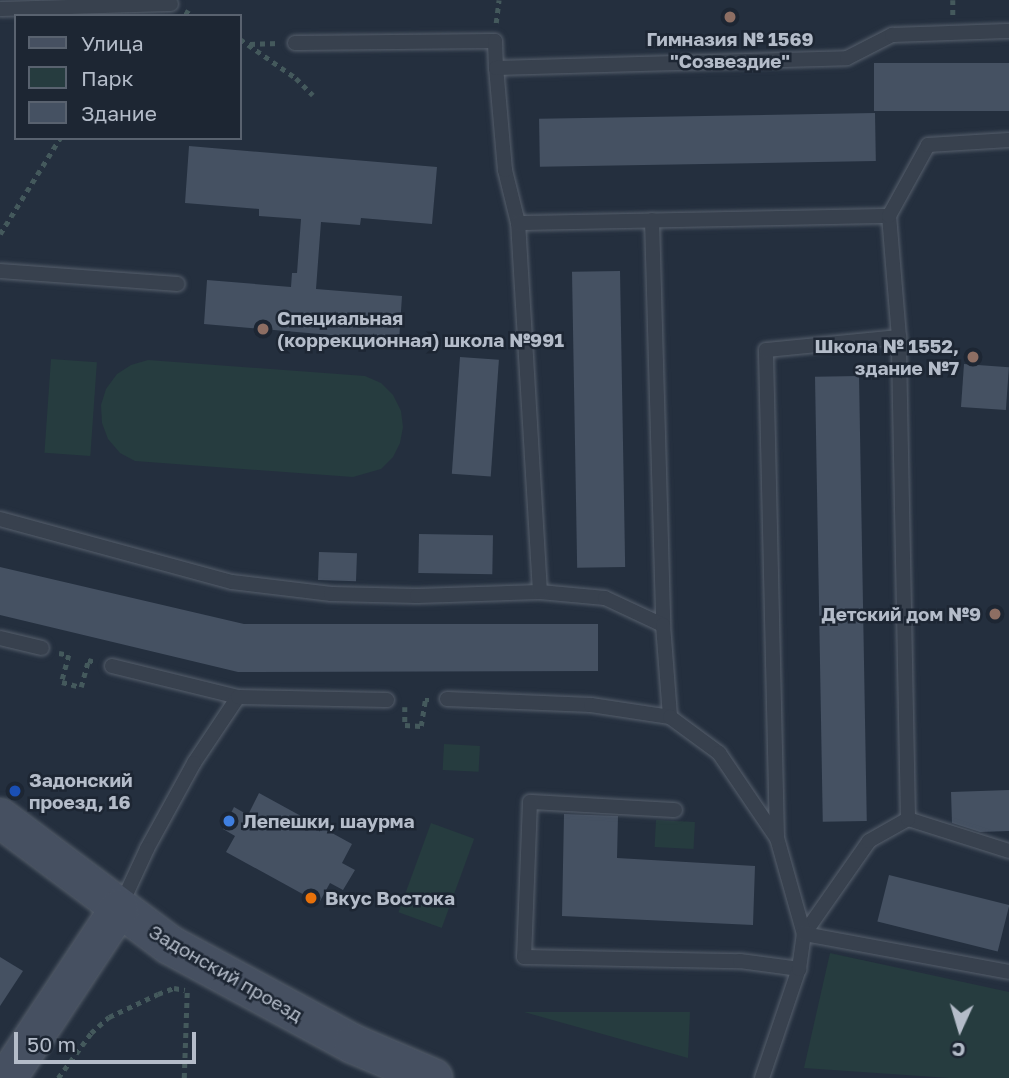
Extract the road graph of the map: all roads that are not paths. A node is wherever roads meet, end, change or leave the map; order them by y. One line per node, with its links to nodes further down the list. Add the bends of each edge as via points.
1 (171, 4): 2 (lane)
2 (0, 9)
3 (1009, 31): 5 (lane, via 892,35 847,58)
4 (295, 43): 5 (lane, via 495,41)
5 (496, 68): 9 (lane, via 505,170)
6 (1009, 140): 7 (lane, via 928,145)
7 (889, 216): 8 (lane); 12 (lane)
8 (652, 220): 9 (lane); 15 (lane)
9 (519, 223): 14 (lane)
10 (0, 271): 11 (lane)
11 (178, 284)
12 (899, 337): 25 (lane); 26 (lane, via 766,350)
13 (0, 519): 14 (lane, via 232,582 331,594)
14 (540, 592): 15 (lane, via 605,598)
15 (663, 625): 22 (lane)
16 (0, 638): 17 (lane)
17 (42, 648)
18 (112, 666): 19 (lane)
19 (238, 698): 21 (lane); 28 (lane, via 194,763)
20 (447, 699): 22 (lane, via 591,705)
21 (387, 700)
22 (670, 717): 26 (lane, via 719,754)
23 (675, 810): 30 (lane, via 530,802 524,957 740,961)
24 (0, 818): 28 (street, Задонский проезд)
25 (908, 819): 27 (lane); 29 (lane, via 869,841)
26 (777, 838): 29 (lane)
27 (1009, 852)
28 (119, 909): 32 (street); 33 (street, Задонский проезд, via 170,945 267,999 353,1044)
29 (804, 934): 30 (lane); 31 (lane)
30 (799, 968): 34 (lane)
31 (1009, 972)
32 (7, 1078)
33 (433, 1078)
34 (762, 1078)

